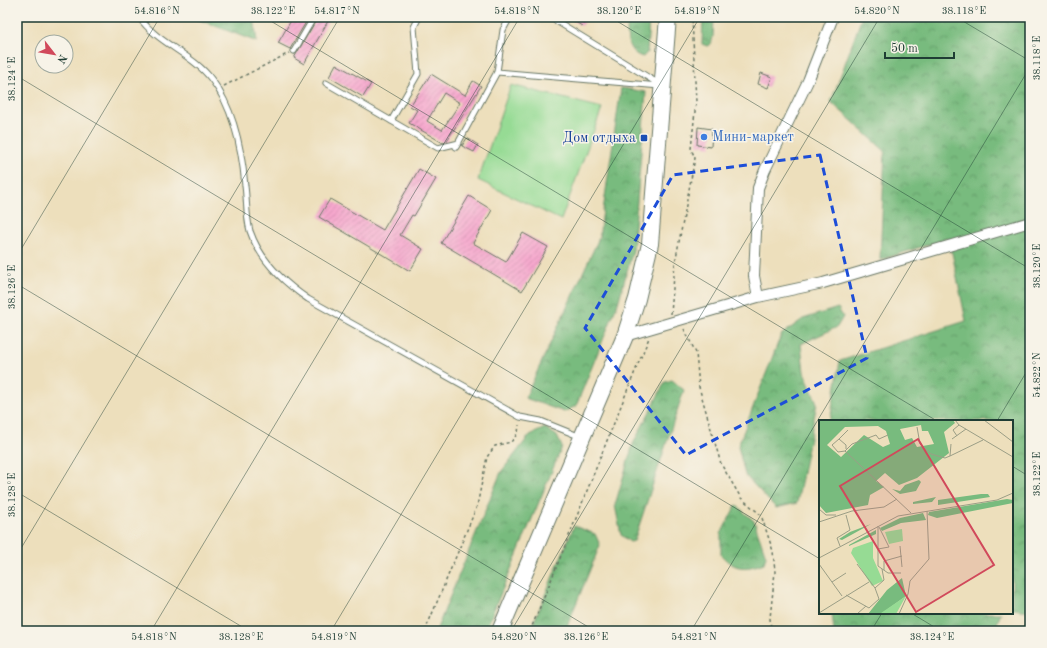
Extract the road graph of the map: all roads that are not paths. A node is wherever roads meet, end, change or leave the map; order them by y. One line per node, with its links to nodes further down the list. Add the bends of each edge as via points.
1 (139, 17): 16 (lane, via 153,34 212,79 232,122 241,152 250,230 261,254 292,288 520,417 541,421)
2 (314, 17): 8 (lane)
3 (419, 17): 12 (lane, via 414,27 418,74)
4 (510, 17): 9 (lane, via 503,30)
5 (550, 17): 11 (lane)
6 (668, 17): 11 (main road)
7 (833, 17): 14 (street, via 808,81 758,188 754,276)
8 (294, 51)
9 (497, 72): 11 (lane); 12 (lane, via 457,145 438,148)
10 (326, 83): 12 (lane)
11 (664, 86): 15 (main road, via 650,244)
12 (391, 121)
13 (1030, 222): 14 (street, via 823,283)
14 (758, 297): 15 (street)
15 (625, 336): 16 (main road)
16 (582, 437): 17 (main road)
17 (500, 631)

